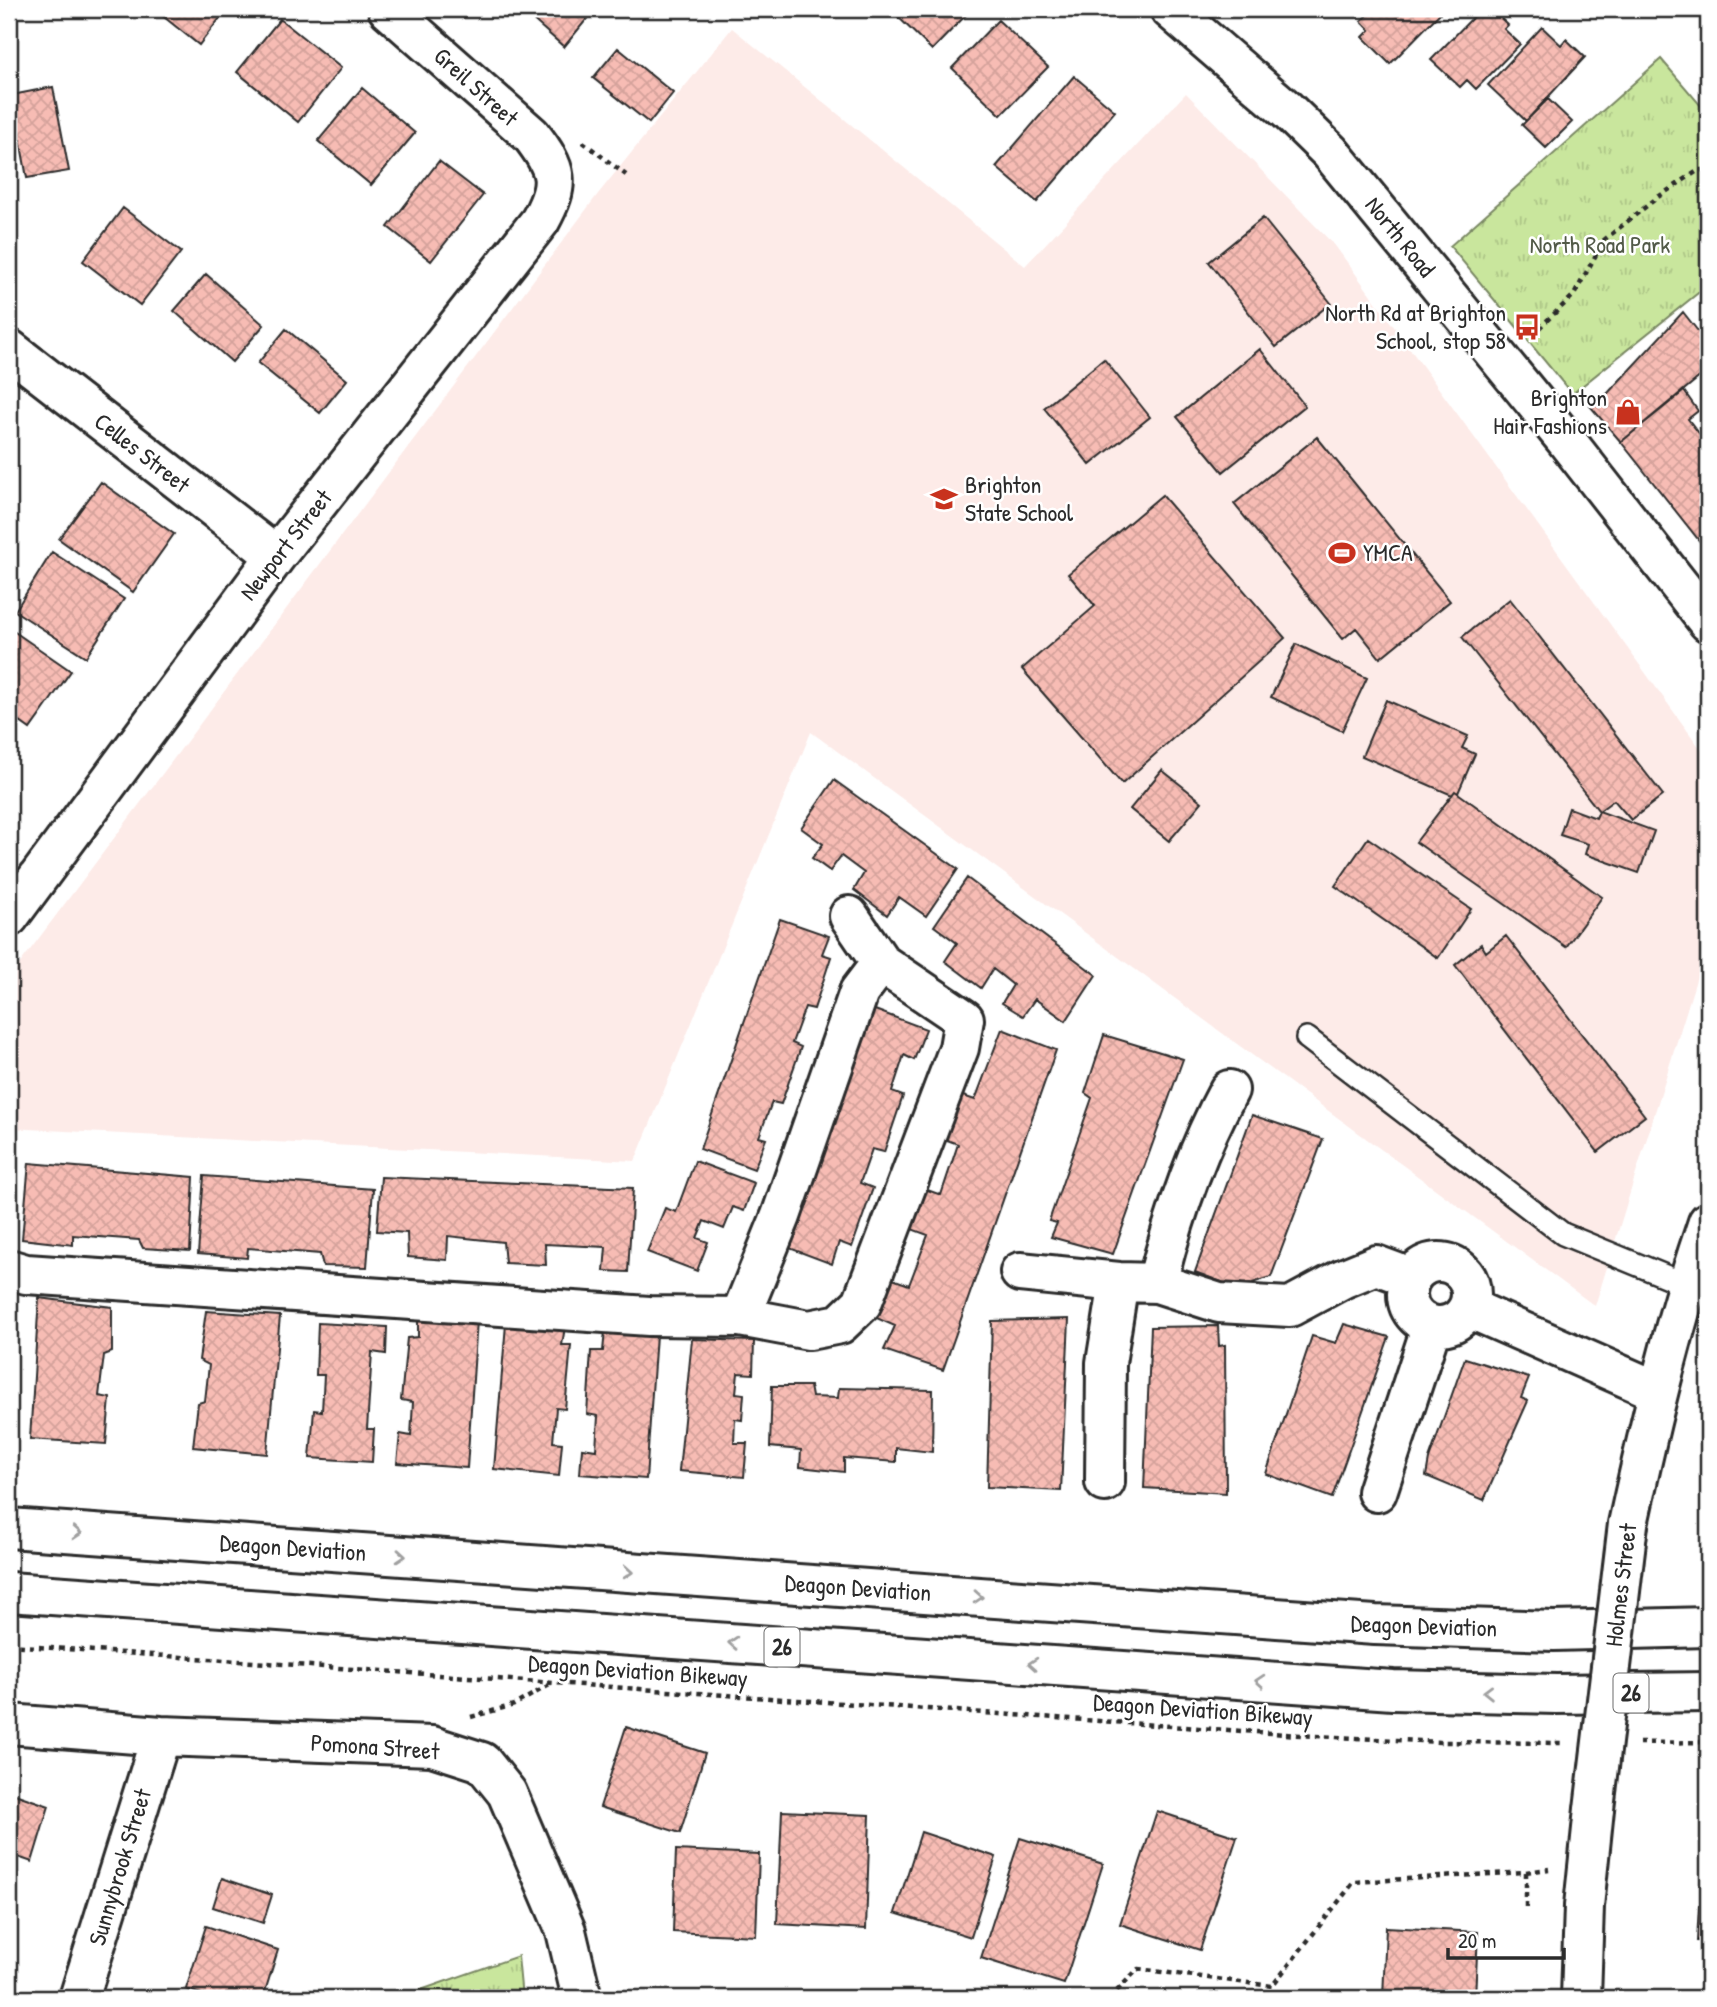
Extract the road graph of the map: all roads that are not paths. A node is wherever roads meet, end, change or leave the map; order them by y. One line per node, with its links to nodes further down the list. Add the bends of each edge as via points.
1 (388, 9): 3 (main road, Greil Street, via 531,135 548,156)
2 (1170, 9): 6 (main road, North Road, via 1330,152)
3 (554, 173): 5 (main road, Newport Street, via 554,195 540,221)
4 (9, 349): 5 (main road, Celles Street)
5 (276, 556): 8 (main road, Newport Street)
6 (1708, 622)
7 (849, 916): 9 (main road)
8 (9, 917)
9 (881, 963): 20 (main road, via 859,992); 20 (main road, via 964,1019 959,1048 862,1303 840,1324 809,1330)
10 (1307, 1038): 18 (lane, via 1563,1234)
11 (1229, 1090): 17 (main road, via 1197,1158)
12 (1708, 1222): 18 (main road, Holmes Street)
13 (9, 1269): 20 (main road, via 40,1275 649,1316)
14 (1020, 1272): 16 (main road)
15 (1411, 1278): 17 (main road, via 1376,1265 1290,1307 1219,1303); 19 (main road, via 1429,1263 1457,1267 1471,1289); 21 (main road, via 1408,1303 1421,1321)
16 (1119, 1282): 17 (main road); 23 (main road, via 1107,1363)
17 (1157, 1283)
18 (1686, 1285): 22 (main road, Holmes Street)
19 (1468, 1308): 21 (main road, via 1453,1324); 22 (main road)
20 (740, 1317)
21 (1432, 1325): 24 (main road)
22 (1657, 1391): 33 (main road, Holmes Street, bridge, via 1628,1524 1584,1906)
23 (1105, 1482)
24 (1377, 1492)
25 (9, 1528): 27 (main road, Deagon Deviation, one-way to 27, via 1375,1625 1554,1631)
26 (9, 1592): 28 (main road, 26, one-way to 26, via 1393,1690)
27 (1708, 1627)
28 (1708, 1692)
29 (9, 1724): 30 (main road, Pomona Street)
30 (161, 1736): 31 (main road, Sunnybrook Street); 32 (main road, Pomona Street, via 432,1746 482,1762 507,1793 566,1931)
31 (79, 1998)
32 (582, 1998)
33 (1581, 1998)

